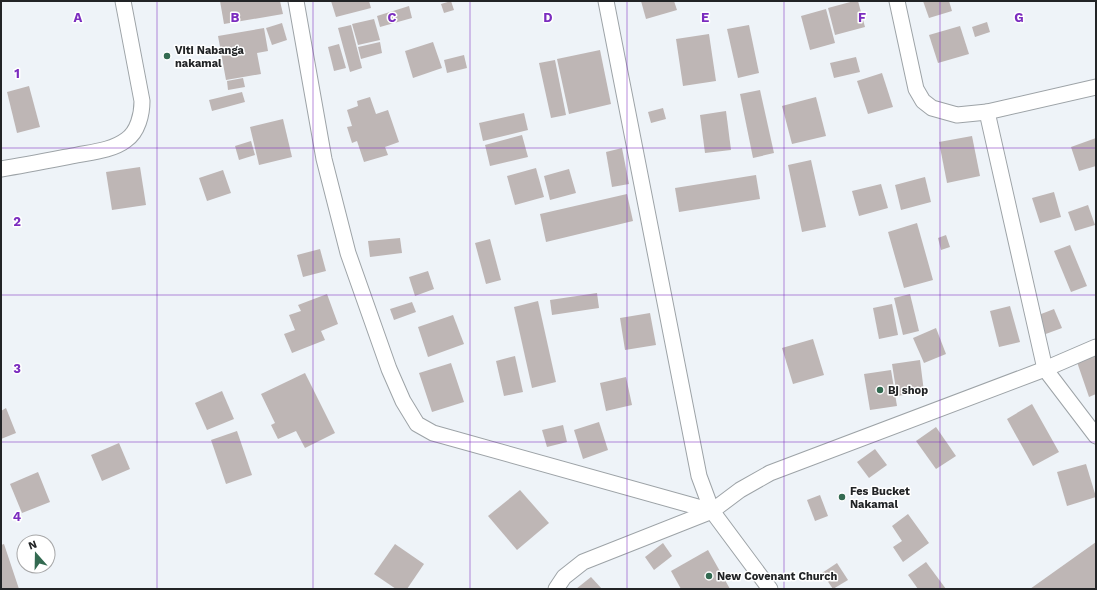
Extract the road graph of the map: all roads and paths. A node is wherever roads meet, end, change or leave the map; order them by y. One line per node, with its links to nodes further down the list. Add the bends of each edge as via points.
1 (123, 1): 7 (street, via 142,101 139,121 127,140 96,151)
2 (296, 1): 11 (street, via 324,159 348,253 389,369 403,401 417,424 433,433)
3 (606, 1): 11 (street, via 699,476)
4 (897, 1): 6 (street, via 916,89 923,100 932,108 957,115)
5 (1096, 87): 6 (street)
6 (988, 112): 9 (street)
7 (1, 169)
8 (1096, 347): 9 (street)
9 (1045, 369): 10 (street); 11 (street, via 770,473 740,490)
10 (1096, 436)
11 (712, 511): 12 (street, via 583,562 564,577); 13 (street)
12 (556, 589)
13 (770, 589)

